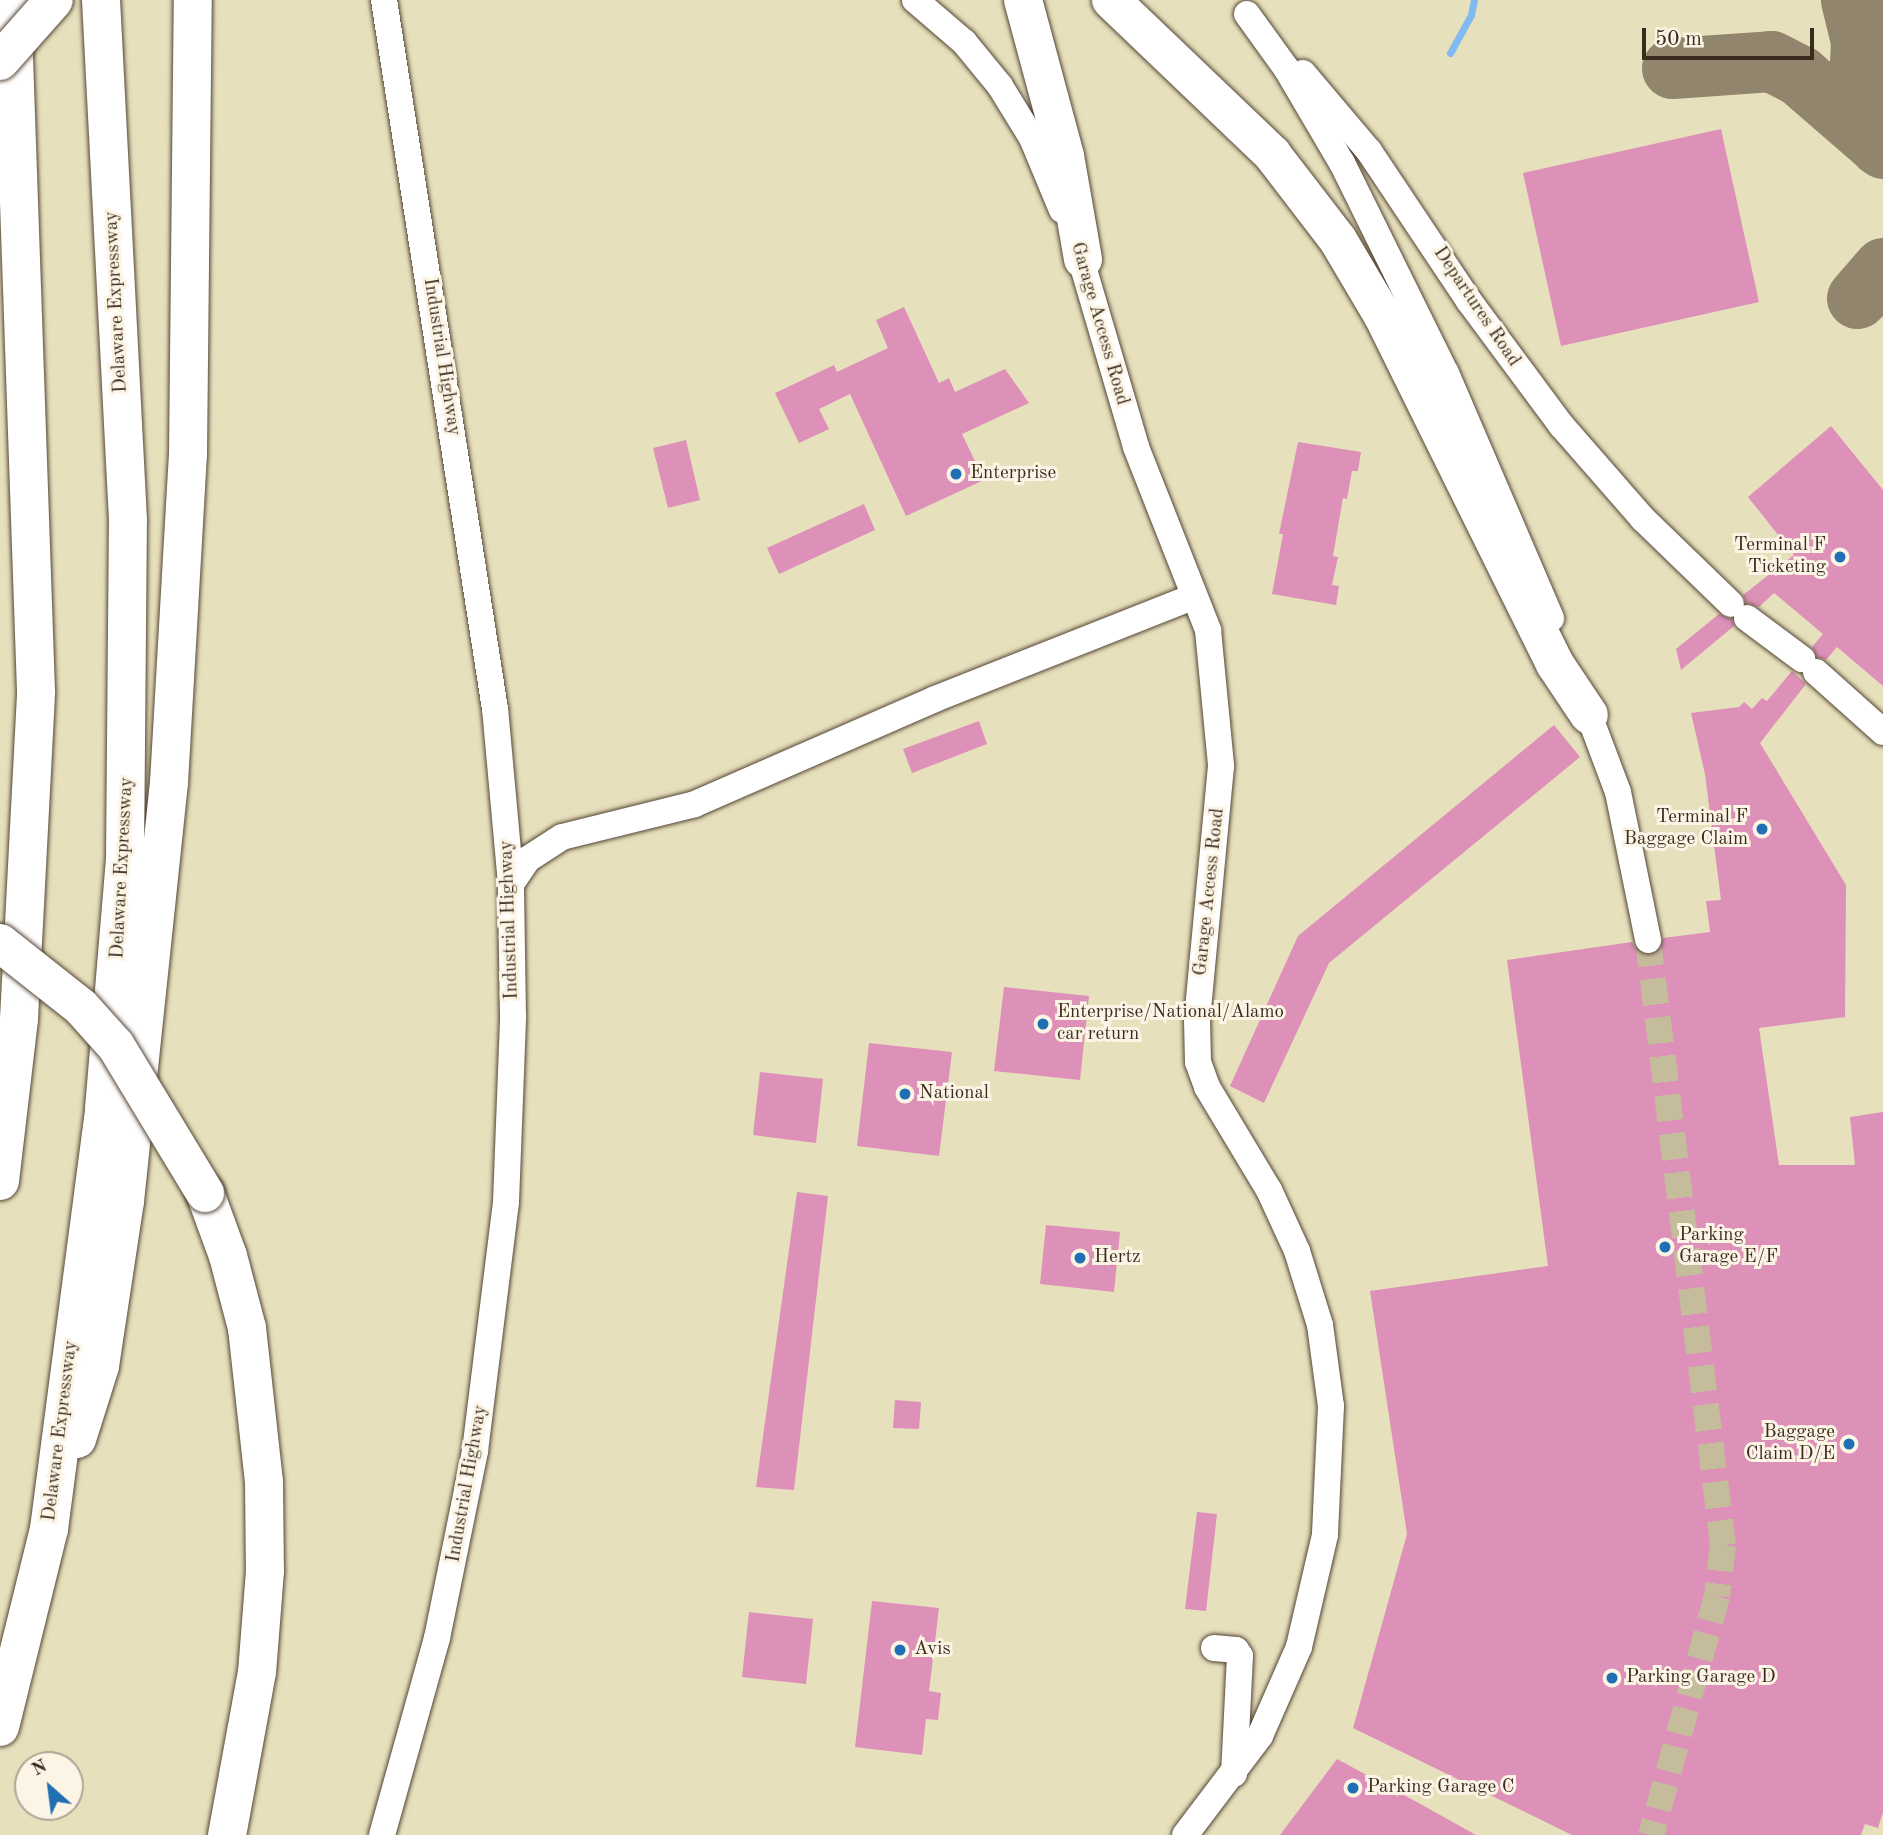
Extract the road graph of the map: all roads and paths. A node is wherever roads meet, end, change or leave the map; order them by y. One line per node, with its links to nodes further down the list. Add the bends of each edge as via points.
1 (12, 0): 13 (highway)
2 (54, 0): 10 (highway, bridge)
3 (101, 0): 23 (highway, Delaware Expressway, via 128,532 125,858 104,1109)
4 (193, 0): 23 (highway, via 195,177 186,526 161,868 125,1201 100,1366)
5 (384, 0): 17 (street, Industrial Highway, via 499,746)
6 (915, 0): 12 (street, Garage Access Road, via 964,42 1000,86 1041,158)
7 (1023, 0): 12 (highway, via 1065,156)
8 (1111, 0): 15 (highway, via 1272,154 1338,240 1390,328 1555,664)
9 (1240, 7): 15 (street, via 1321,124 1431,343); 16 (street, Departures Road, via 1347,122 1508,355 1590,460 1643,519 1739,611)
10 (0, 61)
11 (0, 226): 13 (highway)
12 (1083, 259): 14 (street, Garage Access Road, via 1136,447)
13 (31, 460): 21 (highway, via 34,777 19,1019)
14 (1194, 597): 17 (street, via 945,694 695,804 562,836 528,859); 26 (street, Garage Access Road, via 1208,630 1221,749 1197,1019 1198,1062 1207,1087 1269,1189 1297,1251 1320,1325 1332,1435 1325,1535 1307,1623 1279,1696)
15 (1589, 715): 18 (street, via 1621,804)
16 (1883, 732)
17 (511, 884): 28 (street, Industrial Highway, via 509,1147 485,1389 438,1638)
18 (1648, 940)
19 (0, 943): 22 (highway, bridge, via 81,1007 116,1046)
20 (0, 959): 22 (highway, bridge, via 38,987 101,1048)
21 (0, 1181)
22 (205, 1193): 27 (highway, via 247,1328 264,1482 265,1571 257,1672)
23 (49, 1529): 25 (highway, Delaware Expressway)
24 (1214, 1648): 26 (street, via 1236,1650 1240,1656)
25 (0, 1727)
26 (1234, 1774): 29 (street, Garage Access Road)
27 (227, 1835)
28 (382, 1835)
29 (1185, 1835)

